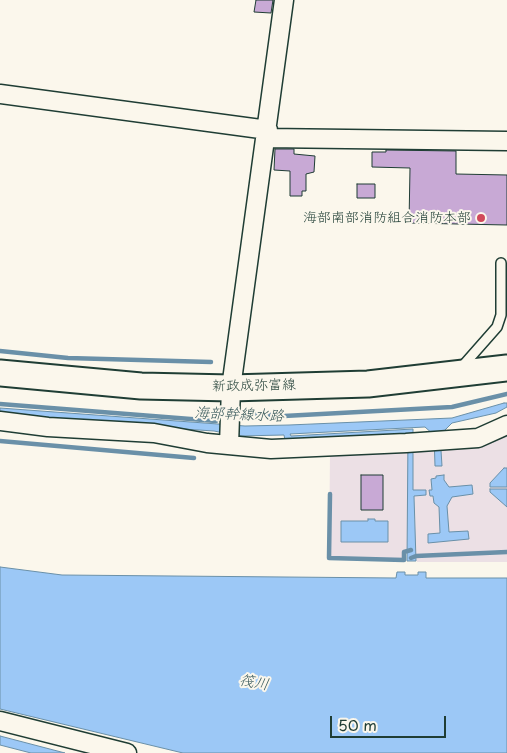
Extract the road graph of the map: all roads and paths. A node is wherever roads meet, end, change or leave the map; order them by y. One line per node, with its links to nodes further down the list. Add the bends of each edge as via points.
1 (284, 0): 3 (street)
2 (0, 94): 3 (street)
3 (267, 134): 4 (street); 11 (street)
4 (507, 141)
5 (501, 263): 6 (lane)
6 (501, 315): 7 (lane); 10 (lane, via 496,327)
7 (507, 324)
8 (507, 368): 10 (main road, 新政成弥富線)
9 (0, 373): 11 (main road, 新政成弥富線, via 141,386)
10 (455, 375): 11 (main road, 新政成弥富線, via 368,384)
11 (231, 388): 14 (street)
12 (0, 421): 14 (street, via 154,434 208,444)
13 (507, 425): 14 (street, via 478,438 271,449)
14 (230, 436)
15 (0, 720): 16 (street)
16 (127, 753)

